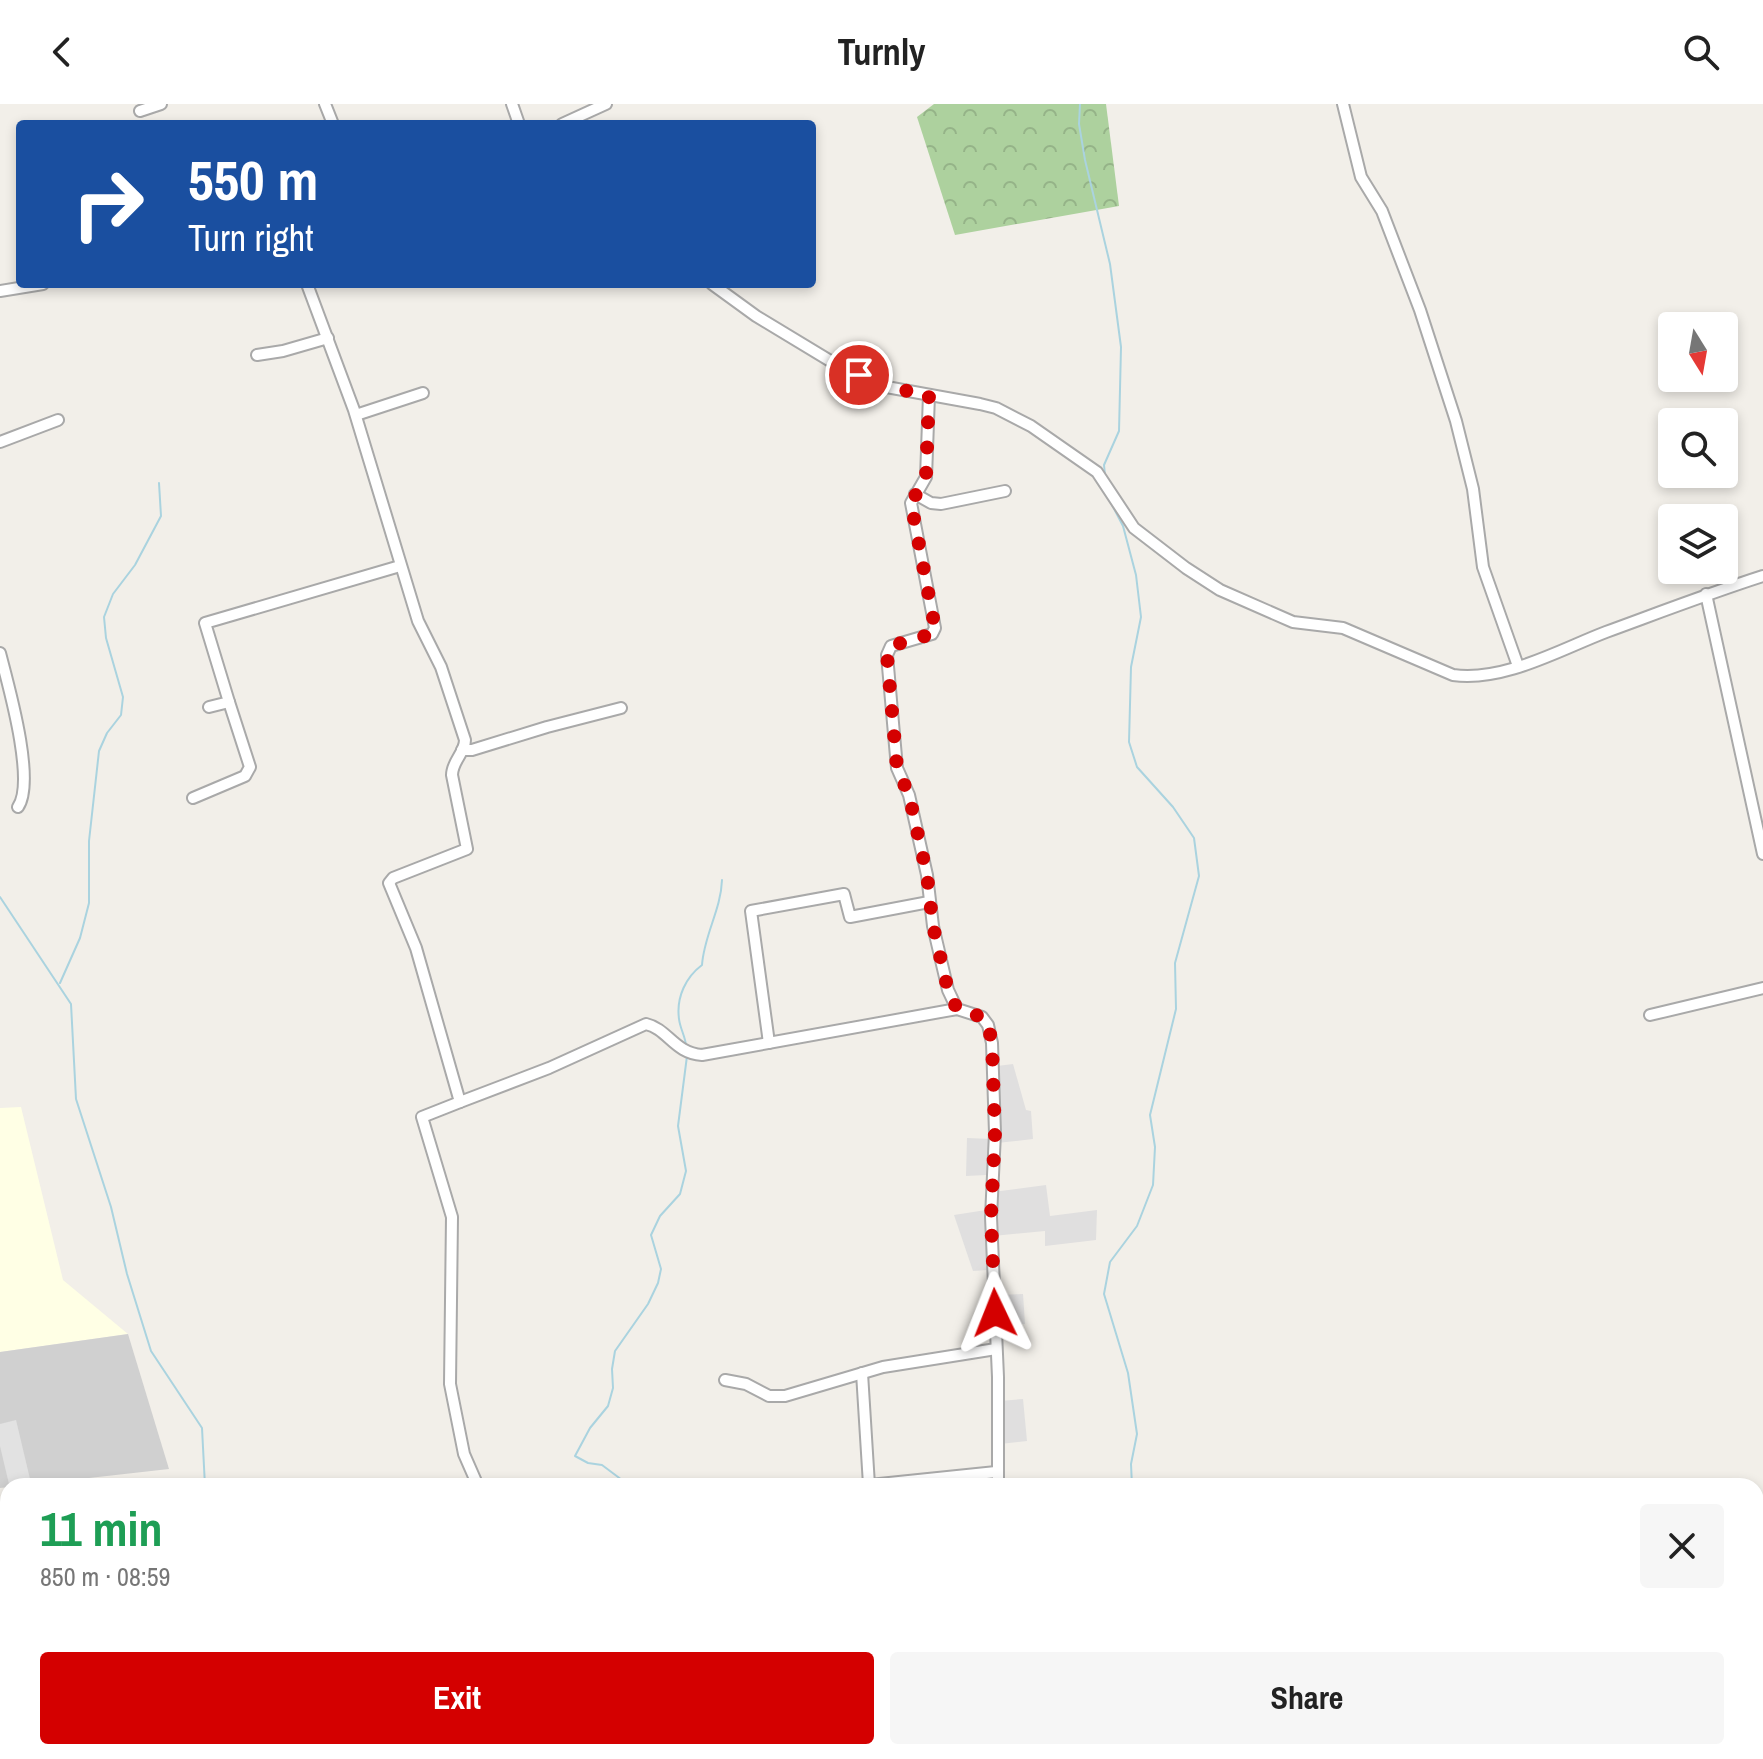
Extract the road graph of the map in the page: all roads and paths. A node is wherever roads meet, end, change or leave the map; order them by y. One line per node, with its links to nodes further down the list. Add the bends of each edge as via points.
1 (161, 104): 4 (street)
2 (606, 104): 5 (street)
3 (1343, 104): 21 (street, via 1361,177 1382,211 1456,421 1473,489 1483,567)
4 (140, 111)
5 (571, 120)
6 (309, 288): 8 (street)
7 (718, 288): 11 (street, via 837,365 881,386)
8 (328, 338): 9 (street); 12 (street)
9 (257, 355)
10 (423, 393): 12 (street)
11 (929, 395): 16 (street, via 926,477); 21 (street, via 996,408 1031,426 1097,472 1134,528 1220,590 1275,616 1343,628 1453,675 1471,678)
12 (356, 415): 17 (street)
13 (58, 420): 14 (street)
14 (0, 442)
15 (1005, 491): 16 (street, via 941,504)
16 (915, 494): 29 (street, via 911,509 935,628 932,634 891,646 887,655 897,768 909,795)
17 (400, 566): 22 (street, via 205,623); 25 (street, via 458,715 465,740)
18 (1763, 576): 19 (street)
19 (1706, 594): 21 (street); 28 (street)
20 (0, 653): 27 (street, via 19,732 23,796)
21 (1518, 666)
22 (229, 702): 23 (street); 26 (street, via 249,772)
23 (209, 707)
24 (621, 708): 25 (street)
25 (462, 750): 34 (street, via 452,775 467,849 389,883 416,948)
26 (193, 798)
27 (18, 807)
28 (1763, 854)
29 (929, 902): 31 (street); 33 (street, via 850,917 844,894 751,911)
30 (1763, 988): 32 (street)
31 (957, 1009): 33 (street); 35 (street, via 982,1017 992,1043)
32 (1650, 1015)
33 (769, 1043): 34 (street, via 690,1054 653,1025 639,1025)
34 (460, 1102): 39 (street, via 422,1117 452,1217 450,1384 464,1454)
35 (996, 1349): 36 (street); 38 (street)
36 (862, 1373): 37 (street, via 785,1396 769,1396); 40 (street)
37 (725, 1380)
38 (996, 1472): 41 (street); 42 (street)
39 (474, 1478)
40 (869, 1478)
41 (937, 1478)
42 (997, 1478)

